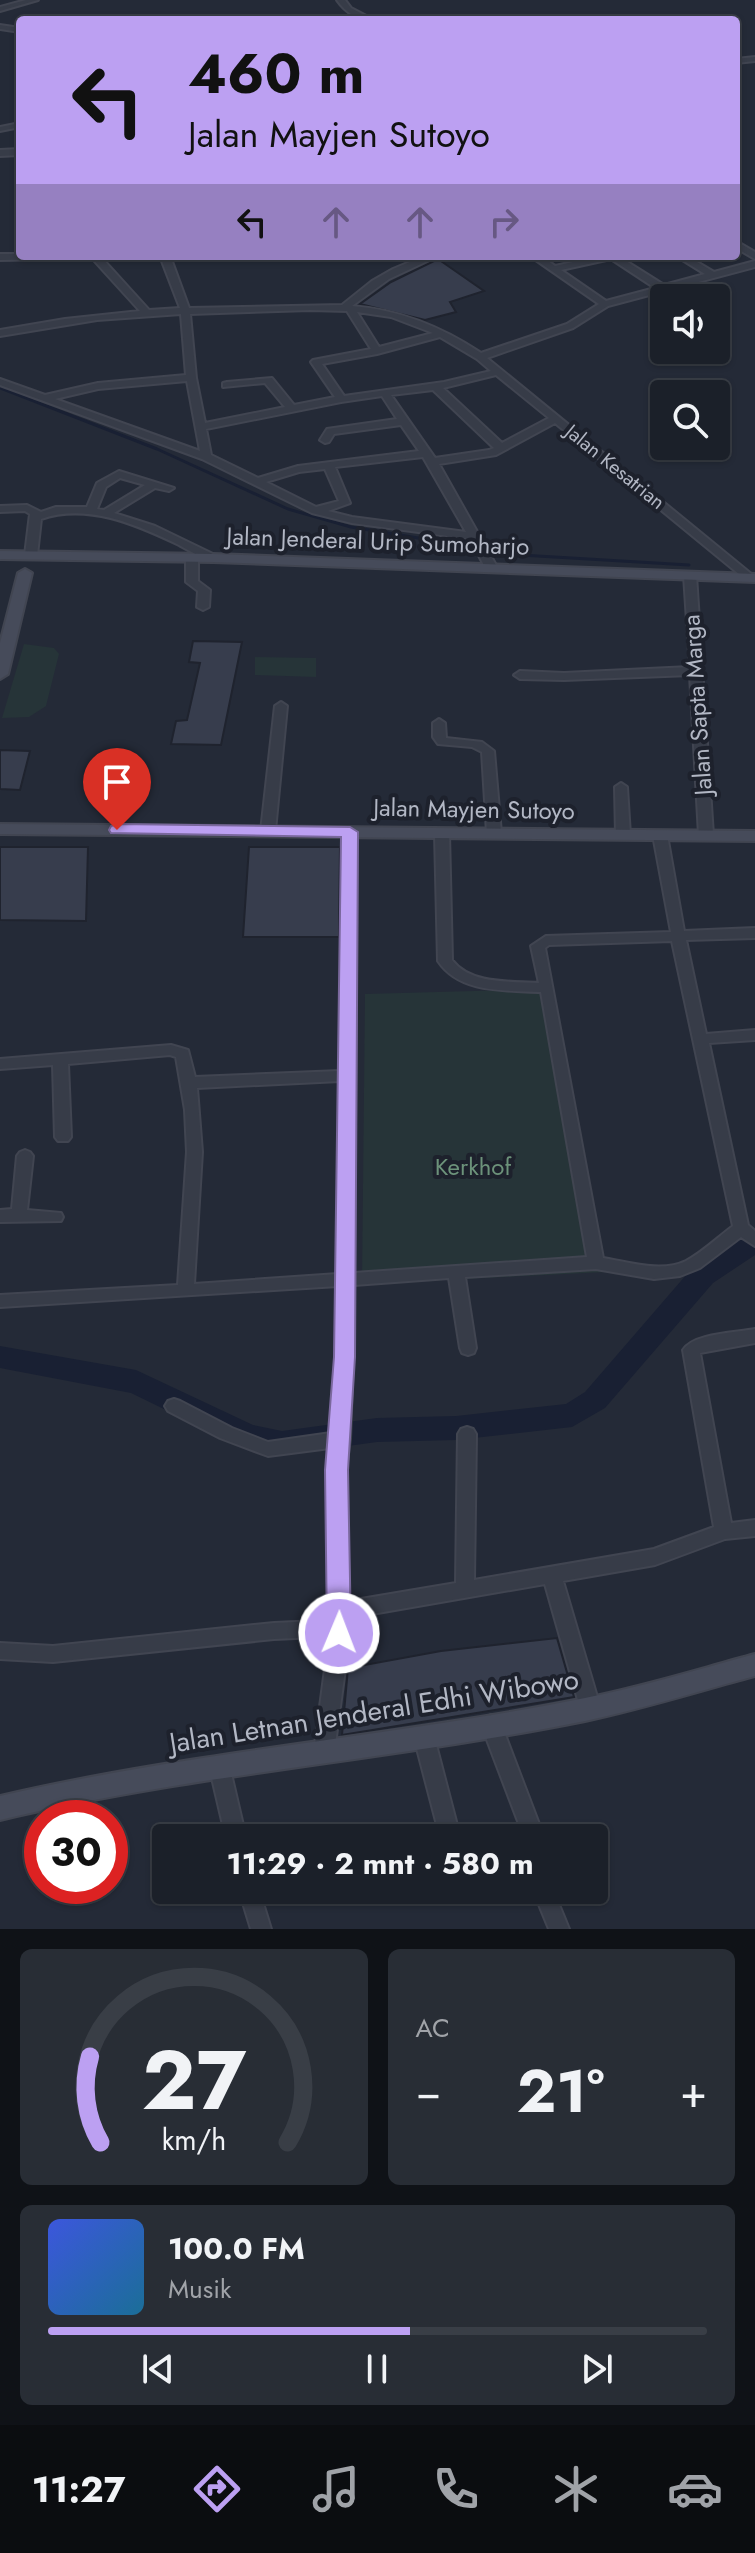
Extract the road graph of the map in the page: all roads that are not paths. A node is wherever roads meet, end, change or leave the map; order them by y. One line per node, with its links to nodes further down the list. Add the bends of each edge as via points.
1 (34, 0): 3 (street)
2 (341, 0): 4 (street)
3 (0, 9)
4 (361, 16)
5 (99, 260): 21 (street)
6 (166, 260): 20 (street)
7 (423, 260): 19 (street, via 363,290)
8 (542, 260): 13 (street)
9 (594, 260): 13 (street)
10 (619, 260): 15 (street)
11 (688, 260): 14 (street)
12 (755, 264): 14 (street)
13 (557, 268): 18 (street)
14 (714, 276): 16 (street)
15 (655, 284)
16 (683, 284)
17 (650, 292): 18 (street)
18 (605, 304): 25 (street, via 570,326)
19 (347, 308): 20 (street, Jalan Kesatrian); 23 (street, Jalan Kesatrian, via 392,315); 24 (street)
20 (185, 310): 21 (street, Jalan Kesatrian); 27 (street)
21 (145, 311): 22 (street, Jalan Kesatrian)
22 (0, 332)
23 (444, 333): 24 (street); 25 (street, Jalan Kesatrian)
24 (377, 351): 33 (street, via 316,362)
25 (480, 357): 26 (street, Jalan Kesatrian)
26 (498, 372): 30 (street); 35 (street, Jalan Kesatrian)
27 (191, 378): 32 (street, via 98,386); 37 (street)
28 (0, 382): 32 (street)
29 (227, 385): 34 (street, via 268,380)
30 (435, 386): 31 (street); 39 (street)
31 (384, 392): 33 (street); 36 (street)
32 (43, 399): 40 (street)
33 (341, 399): 34 (street)
34 (292, 409): 37 (street)
35 (555, 419): 39 (street); 60 (street, Jalan Kesatrian)
36 (405, 421): 38 (street, via 331,431); 41 (street)
37 (202, 427): 40 (street)
38 (325, 440)
39 (502, 449): 41 (street, via 477,457)
40 (206, 457): 43 (street)
41 (429, 458): 42 (street); 51 (street)
42 (329, 465): 43 (street); 48 (street, via 345,503)
43 (257, 482): 48 (street)
44 (154, 484): 45 (street); 47 (street, via 119,474 101,485); 49 (street)
45 (169, 488)
46 (0, 509): 50 (street, via 27,508)
47 (91, 510): 49 (street); 50 (street)
48 (316, 511): 51 (street)
49 (106, 513): 56 (street)
50 (36, 517): 52 (street)
51 (475, 542): 57 (street)
52 (31, 555): 53 (main road, Jalan Jenderal Urip Sumoharjo); 54 (main road, Jalan Jenderal Urip Sumoharjo)
53 (0, 556): 58 (main road)
54 (59, 556): 55 (main road, Jalan Jenderal Urip Sumoharjo); 58 (main road)
55 (192, 557): 56 (main road, Jalan Jenderal Urip Sumoharjo); 61 (street, via 192,582 204,590)
56 (213, 558): 57 (main road, Jalan Jenderal Urip Sumoharjo)
57 (489, 564): 59 (main road, Jalan Jenderal Urip Sumoharjo)
58 (25, 573): 63 (main road)
59 (690, 575): 60 (main road, Jalan Jenderal Urip Sumoharjo); 62 (street, Jalan Sapta Marga)
60 (752, 577)
61 (203, 607)
62 (694, 671): 64 (street, via 647,669 574,678); 75 (street, Jalan Sapta Marga)
63 (0, 674)
64 (520, 675)
65 (281, 706): 69 (street)
66 (439, 723): 72 (street, via 442,741 469,741 488,751)
67 (621, 787): 73 (street)
68 (0, 829): 69 (main road, Jalan Mayjen Sutoyo)
69 (268, 831): 70 (main road, Jalan Mayjen Sutoyo)
70 (350, 832): 71 (main road, Jalan Mayjen Sutoyo); 84 (street)
71 (442, 833): 72 (main road, Jalan Mayjen Sutoyo); 79 (street, via 448,967 464,980)
72 (494, 833): 73 (main road, Jalan Mayjen Sutoyo)
73 (623, 835): 74 (main road, Jalan Mayjen Sutoyo)
74 (660, 835): 75 (main road, Jalan Mayjen Sutoyo); 78 (street)
75 (706, 835): 76 (main road, Jalan Mayjen Sutoyo)
76 (755, 836)
77 (755, 933): 78 (street)
78 (678, 935): 79 (street, via 546,941 538,946); 81 (street)
79 (547, 988): 92 (street)
80 (755, 1035): 81 (street)
81 (701, 1039): 91 (street)
82 (60, 1059): 83 (street); 85 (street, via 176,1050 183,1054); 86 (street)
83 (0, 1064)
84 (346, 1076): 85 (street); 94 (street)
85 (189, 1083): 95 (street, via 195,1164)
86 (63, 1137)
87 (25, 1156): 88 (street)
88 (19, 1215): 89 (street); 90 (street)
89 (0, 1216)
90 (55, 1217)
91 (749, 1235): 92 (street, via 680,1270 654,1273)
92 (596, 1263): 93 (street)
93 (456, 1271): 94 (street); 98 (street)
94 (344, 1280): 95 (street); 101 (street)
95 (186, 1291): 96 (street)
96 (0, 1301)
97 (755, 1336): 103 (street, via 691,1350)
98 (468, 1348)
99 (174, 1406): 101 (street, via 268,1449)
100 (467, 1434): 105 (street)
101 (341, 1437): 106 (street)
102 (755, 1528): 103 (street)
103 (724, 1531): 104 (street, via 655,1557)
104 (552, 1576): 105 (street); 110 (street)
105 (465, 1591): 106 (street)
106 (340, 1611): 107 (street)
107 (339, 1633): 108 (street, via 274,1631 53,1654); 113 (street)
108 (0, 1651)
109 (755, 1665): 110 (main road, Jalan Letnan Jenderal Edhi Wibowo)
110 (590, 1707): 111 (main road, Jalan Letnan Jenderal Edhi Wibowo)
111 (491, 1724): 112 (main road, Jalan Letnan Jenderal Edhi Wibowo); 118 (street)
112 (424, 1737): 113 (main road, Jalan Letnan Jenderal Edhi Wibowo); 117 (street)
113 (324, 1752): 114 (main road, Jalan Letnan Jenderal Edhi Wibowo)
114 (219, 1765): 115 (main road, Jalan Letnan Jenderal Edhi Wibowo); 116 (street)
115 (0, 1808)
116 (233, 1824)
117 (447, 1824)
118 (529, 1824)
119 (253, 1904): 121 (street)
120 (549, 1904): 122 (street)
121 (261, 1929)
122 (559, 1929)

